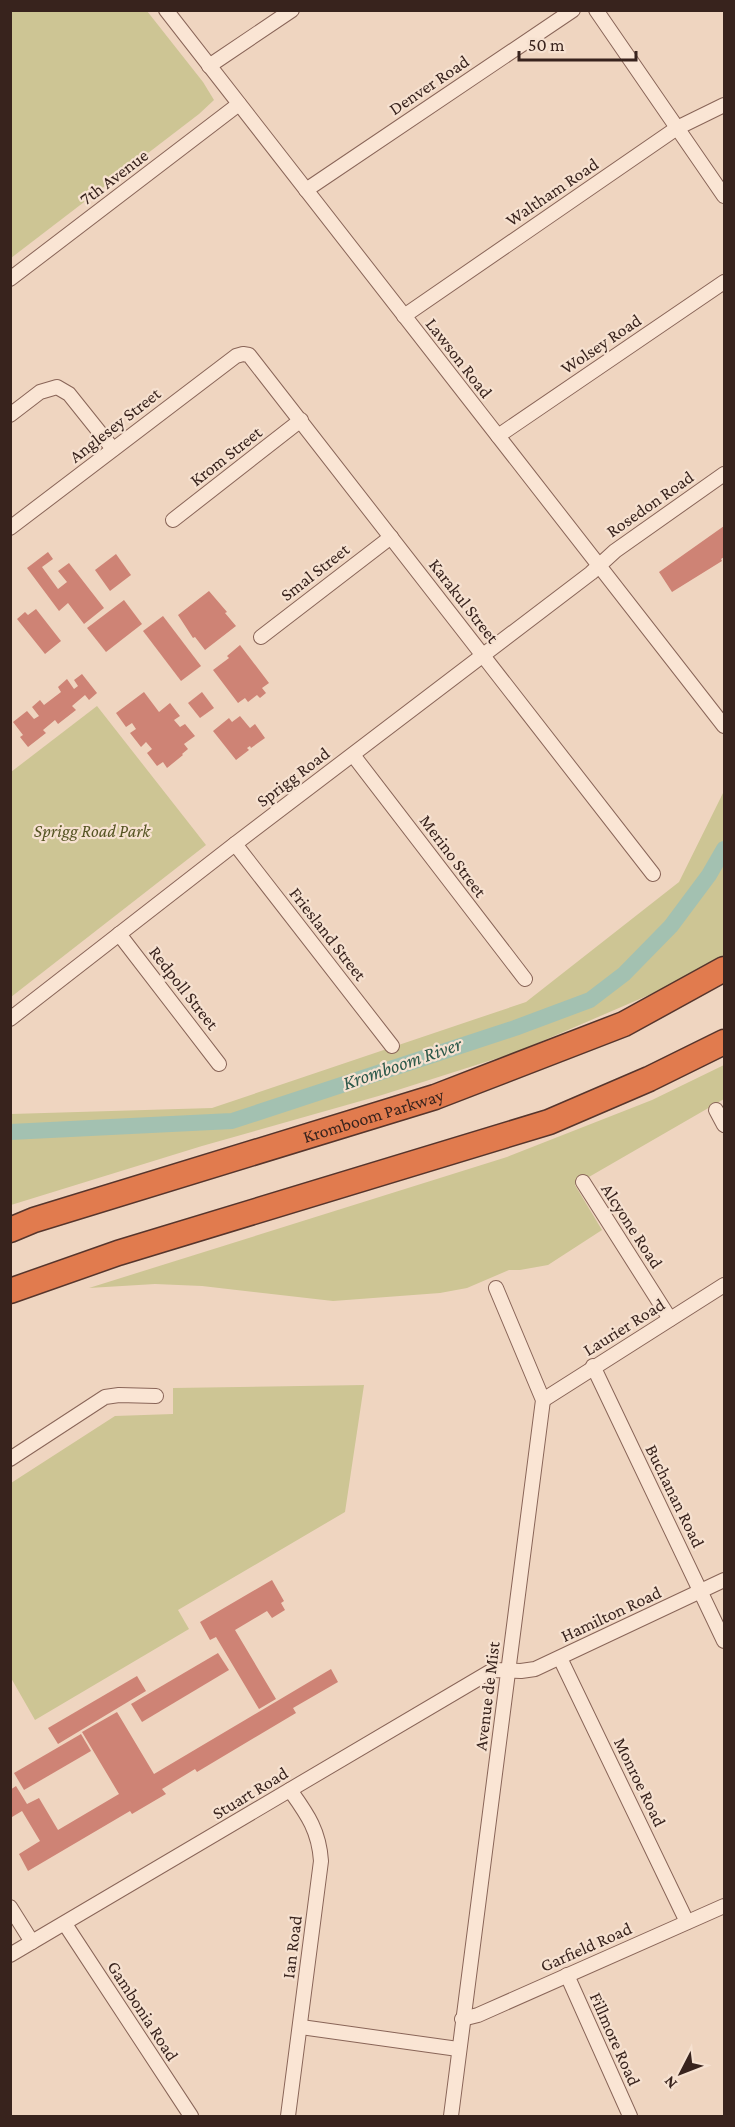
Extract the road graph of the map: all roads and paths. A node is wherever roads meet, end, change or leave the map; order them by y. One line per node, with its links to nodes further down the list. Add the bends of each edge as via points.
1 (166, 10): 5 (street, Lawson Road)
2 (292, 10): 5 (street)
3 (573, 10): 9 (street, Denver Road)
4 (596, 10): 8 (street)
5 (209, 66): 6 (street, Lawson Road)
6 (239, 104): 9 (street, Lawson Road); 11 (street, 7th Avenue)
7 (724, 105): 8 (street, Waltham Road)
8 (677, 128): 10 (street); 13 (street, Waltham Road)
9 (306, 190): 13 (street, Lawson Road)
10 (724, 196)
11 (10, 279)
12 (724, 282): 17 (street, Wolsey Road)
13 (404, 316): 17 (street, Lawson Road)
14 (243, 354): 16 (street, Karakul Street, via 252,356); 18 (street, Anglesey Street)
15 (10, 415): 18 (street, via 40,392 57,387 69,394)
16 (301, 420): 20 (street, Krom Street); 22 (street, Karakul Street)
17 (498, 436): 23 (street, Lawson Road)
18 (113, 449): 21 (street, Anglesey Street)
19 (724, 474): 23 (street, Rosedon Road)
20 (173, 520)
21 (10, 528)
22 (392, 537): 24 (street, Smal Street); 25 (street, Karakul Street)
23 (598, 566): 25 (street, Sprigg Road); 26 (street, Lawson Road)
24 (261, 637)
25 (483, 656): 27 (street, Sprigg Road); 29 (street, Karakul Street)
26 (724, 726)
27 (353, 755): 28 (street, Sprigg Road); 32 (street, Merino Street)
28 (235, 844): 30 (street, Sprigg Road); 35 (street, Friesland Street)
29 (653, 874)
30 (119, 934): 33 (street, Sprigg Road); 36 (street, Redpoll Street)
31 (724, 969): 40 (highway, Kromboom Parkway, via 624,1024 435,1097)
32 (525, 979)
33 (10, 1019)
34 (724, 1042): 44 (highway, via 549,1122 130,1249)
35 (392, 1046)
36 (219, 1064)
37 (716, 1110): 38 (street)
38 (724, 1125)
39 (583, 1182): 45 (street, Alcyone Road)
40 (22, 1221): 41 (highway, Kromboom Parkway)
41 (10, 1230)
42 (496, 1288): 48 (street, Avenue de Mist)
43 (723, 1288): 45 (street, Laurier Road)
44 (10, 1291)
45 (670, 1319): 46 (street, Laurier Road)
46 (593, 1366): 48 (street, Laurier Road); 51 (street, Buchanan Road)
47 (156, 1396): 49 (street, via 105,1397)
48 (543, 1400): 54 (street, Avenue de Mist)
49 (10, 1459)
50 (724, 1580): 51 (street, Hamilton Road)
51 (701, 1591): 52 (street, Buchanan Road); 53 (street, Hamilton Road)
52 (724, 1641)
53 (560, 1658): 54 (street, Hamilton Road, via 535,1669); 58 (street, Monroe Road)
54 (509, 1669): 55 (street, Stuart Road, via 494,1670); 63 (street, Avenue de Mist)
55 (290, 1790): 59 (street, Stuart Road); 64 (street, Ian Road, via 316,1830 321,1853)
56 (10, 1906): 60 (street)
57 (724, 1906): 58 (street, Garfield Road)
58 (687, 1922): 62 (street, Garfield Road)
59 (65, 1924): 60 (street, Stuart Road); 66 (street, Gambonia Road)
60 (32, 1942): 61 (street, Stuart Road)
61 (10, 1955)
62 (567, 1976): 63 (street, Garfield Road); 69 (street, Fillmore Road)
63 (462, 2019): 65 (street, Avenue de Mist)
64 (301, 2026): 65 (street); 67 (street, Ian Road)
65 (458, 2049): 68 (street, Avenue de Mist)
66 (190, 2116)
67 (288, 2116)
68 (451, 2116)
69 (630, 2116)

